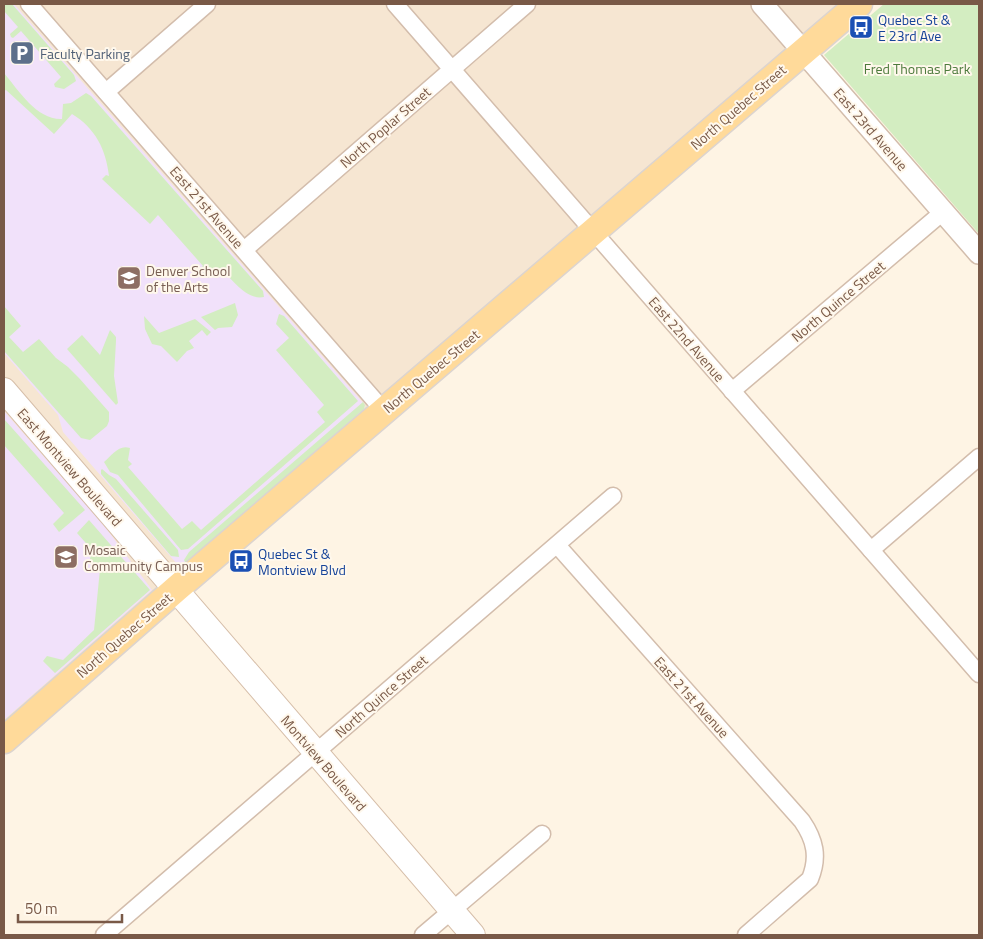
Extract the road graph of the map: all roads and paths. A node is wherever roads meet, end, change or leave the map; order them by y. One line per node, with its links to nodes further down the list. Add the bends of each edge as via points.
1 (29, 4): 9 (street, East 21st Avenue)
2 (207, 4): 9 (street)
3 (395, 4): 8 (street, East 22nd Avenue)
4 (527, 4): 8 (street, North Poplar Street)
5 (762, 4): 7 (street, East 23rd Avenue)
6 (860, 4): 7 (main road, North Quebec Street)
7 (804, 51): 10 (street, East 23rd Avenue); 11 (main road, North Quebec Street)
8 (451, 69): 11 (street, East 22nd Avenue); 12 (street, North Poplar Street)
9 (106, 92): 12 (street, East 21st Avenue)
10 (943, 212): 13 (street, East 23rd Avenue); 15 (street, North Quince Street)
11 (594, 232): 15 (street, East 22nd Avenue); 16 (main road, North Quebec Street)
12 (244, 250): 16 (street, East 21st Avenue)
13 (979, 253)
14 (4, 390): 21 (main road, East Montview Boulevard)
15 (732, 391): 20 (street, East 22nd Avenue)
16 (384, 411): 21 (main road, North Quebec Street)
17 (979, 457): 20 (street)
18 (613, 496): 19 (street, North Quince Street)
19 (557, 545): 24 (street, North Quince Street); 30 (street, East 21st Avenue, via 811,834 816,857 810,878)
20 (871, 550): 22 (street, East 22nd Avenue)
21 (176, 589): 23 (main road, North Quebec Street); 24 (main road, Montview Boulevard)
22 (979, 674)
23 (4, 740)
24 (315, 753): 26 (main road, Montview Boulevard); 27 (street, North Quince Street)
25 (542, 834): 26 (street)
26 (452, 911): 28 (street); 29 (main road, Montview Boulevard)
27 (104, 935)
28 (424, 935)
29 (473, 935)
30 (746, 935)

